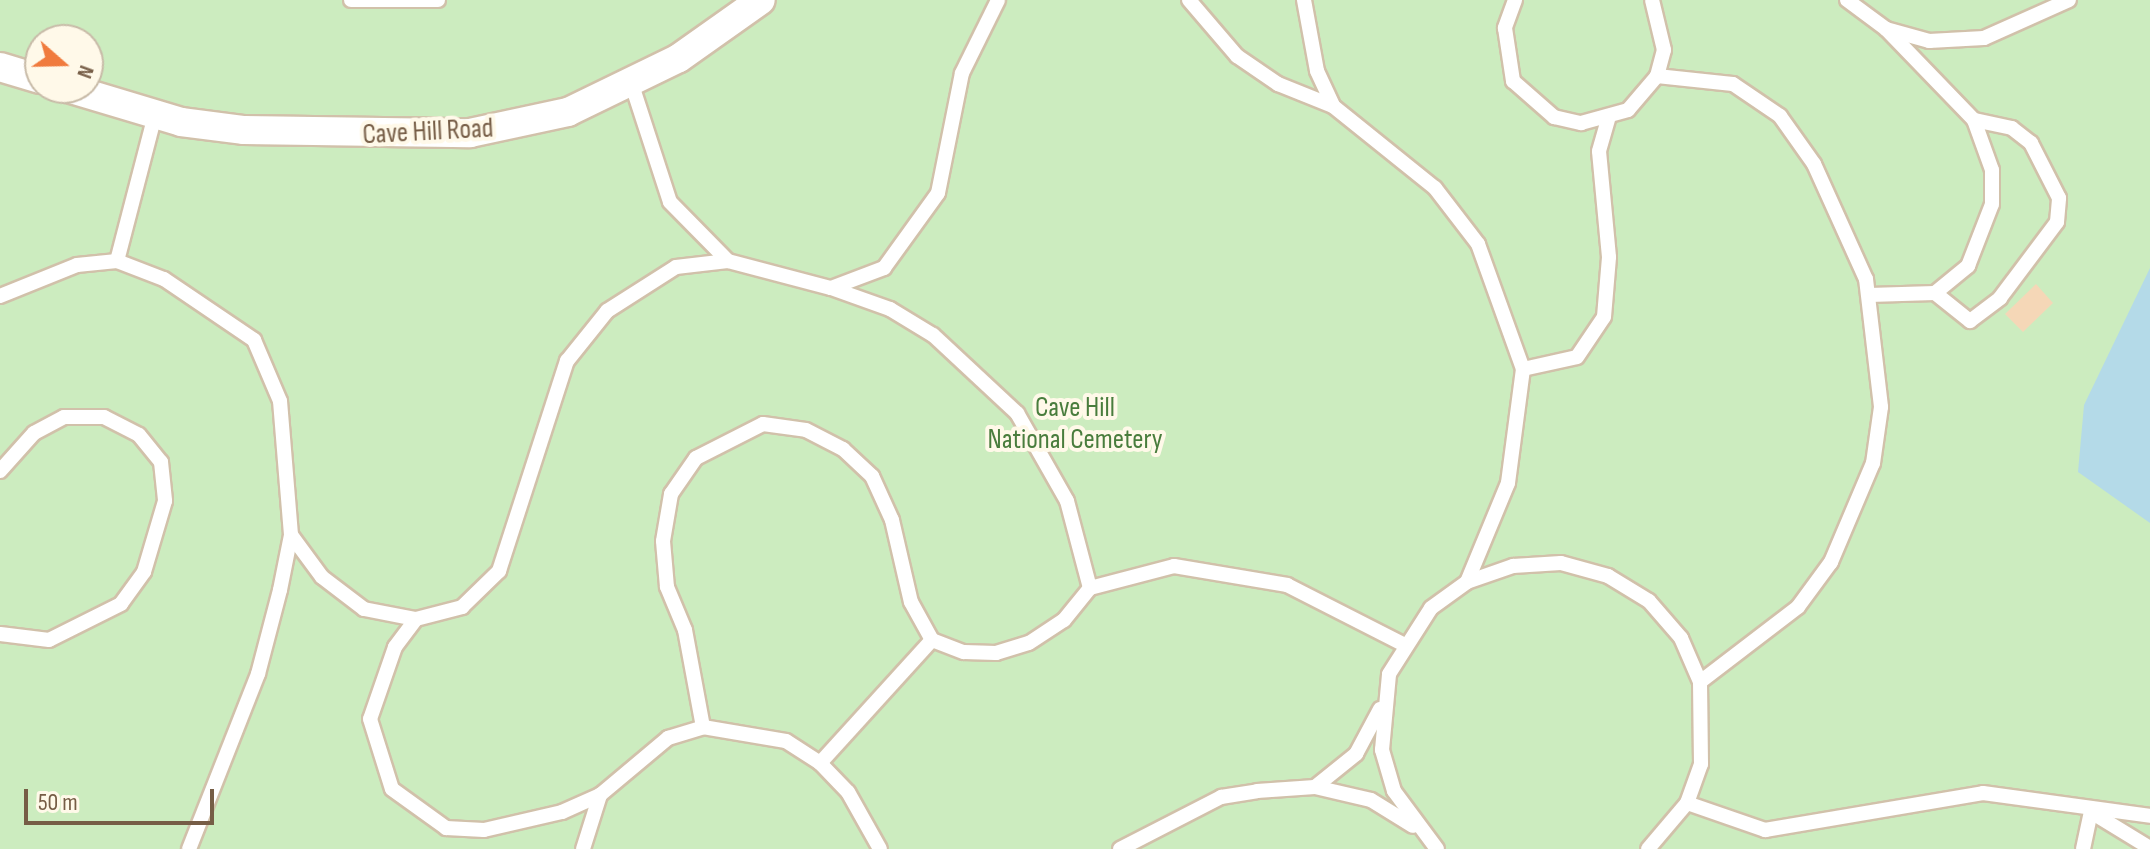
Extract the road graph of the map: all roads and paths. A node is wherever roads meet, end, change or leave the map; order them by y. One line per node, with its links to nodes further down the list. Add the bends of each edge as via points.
1 (351, 0): 2 (lane)
2 (438, 0)
3 (761, 0): 15 (street, Cave Hill Road)
4 (998, 0): 23 (lane, via 962,73 938,193 884,268)
5 (1189, 0): 17 (lane, via 1237,56 1278,84)
6 (1304, 0): 17 (lane, via 1317,71)
7 (1515, 0): 19 (lane, via 1505,28 1513,81 1554,117)
8 (1652, 0): 14 (lane, via 1664,50)
9 (1847, 0): 11 (lane)
10 (2069, 0): 11 (lane, via 1984,38 1929,41)
11 (1886, 29): 20 (lane)
12 (4, 66): 13 (street)
13 (24, 73)
14 (1657, 76): 19 (lane, via 1645,95); 25 (lane, via 1733,84 1780,116 1814,164)
15 (631, 82): 18 (street, Cave Hill Road, via 568,112 470,133 309,135); 22 (lane, via 670,202)
16 (104, 99): 18 (street, Cave Hill Road)
17 (1333, 106): 27 (lane, via 1435,188 1478,244)
18 (155, 115): 21 (lane)
19 (1608, 119): 27 (lane, via 1599,151 1609,257 1604,317 1577,357)
20 (1974, 120): 24 (lane, via 1992,170 1992,204 1968,266); 24 (lane, via 2012,128 2031,143 2059,198 2057,222 2000,298 1970,321)
21 (117, 261): 26 (lane, via 38,277); 29 (lane, via 164,279 254,340 280,401)
22 (728, 261): 23 (lane); 32 (lane, via 676,267 607,311 567,361 499,571 462,607)
23 (831, 288): 31 (lane, via 890,309 933,335 1017,413 1067,501)
24 (1935, 293): 25 (lane)
25 (1869, 295): 36 (lane, via 1881,407 1854,517 1798,607)
26 (0, 296)
27 (1523, 369): 30 (lane, via 1508,483)
28 (0, 471): 33 (lane, via 34,433 64,417 104,417 139,435 161,462 165,501 144,572 121,604 49,640)
29 (291, 535): 32 (lane, via 322,577 364,609); 45 (lane, via 258,674)
30 (1467, 582): 35 (lane, via 1431,608); 36 (lane, via 1513,566 1561,563 1608,576 1649,601 1681,638)
31 (1090, 588): 34 (lane, via 1064,620 1029,643 996,653); 35 (lane, via 1174,566 1229,571 1287,585)
32 (416, 619): 41 (lane, via 395,647 370,719 392,789 446,828 484,830)
33 (0, 634)
34 (932, 640): 38 (lane, via 911,602 892,520 872,476 843,449 806,430 763,424 728,435 696,458 671,494 663,541 667,587 685,630); 39 (lane)
35 (1403, 644): 37 (lane)
36 (1700, 682): 42 (lane, via 1704,737)
37 (1382, 706): 40 (lane, via 1356,754); 46 (lane, via 1386,764)
38 (703, 727): 39 (lane, via 786,741); 41 (lane, via 668,738)
39 (820, 763): 51 (lane, via 848,792)
40 (1315, 787): 46 (lane, via 1371,800); 52 (lane, via 1221,797)
41 (600, 795): 50 (lane)
42 (1687, 803): 43 (lane, via 1765,830 1983,793); 54 (lane)
43 (2091, 812): 44 (lane); 47 (lane); 55 (lane)
44 (2150, 816)
45 (202, 822): 48 (lane); 49 (lane)
46 (1416, 828): 53 (lane)
47 (2150, 848)
48 (189, 849)
49 (203, 849)
50 (583, 849)
51 (880, 849)
52 (1120, 849)
53 (1437, 849)
54 (1648, 849)
55 (2083, 849)

